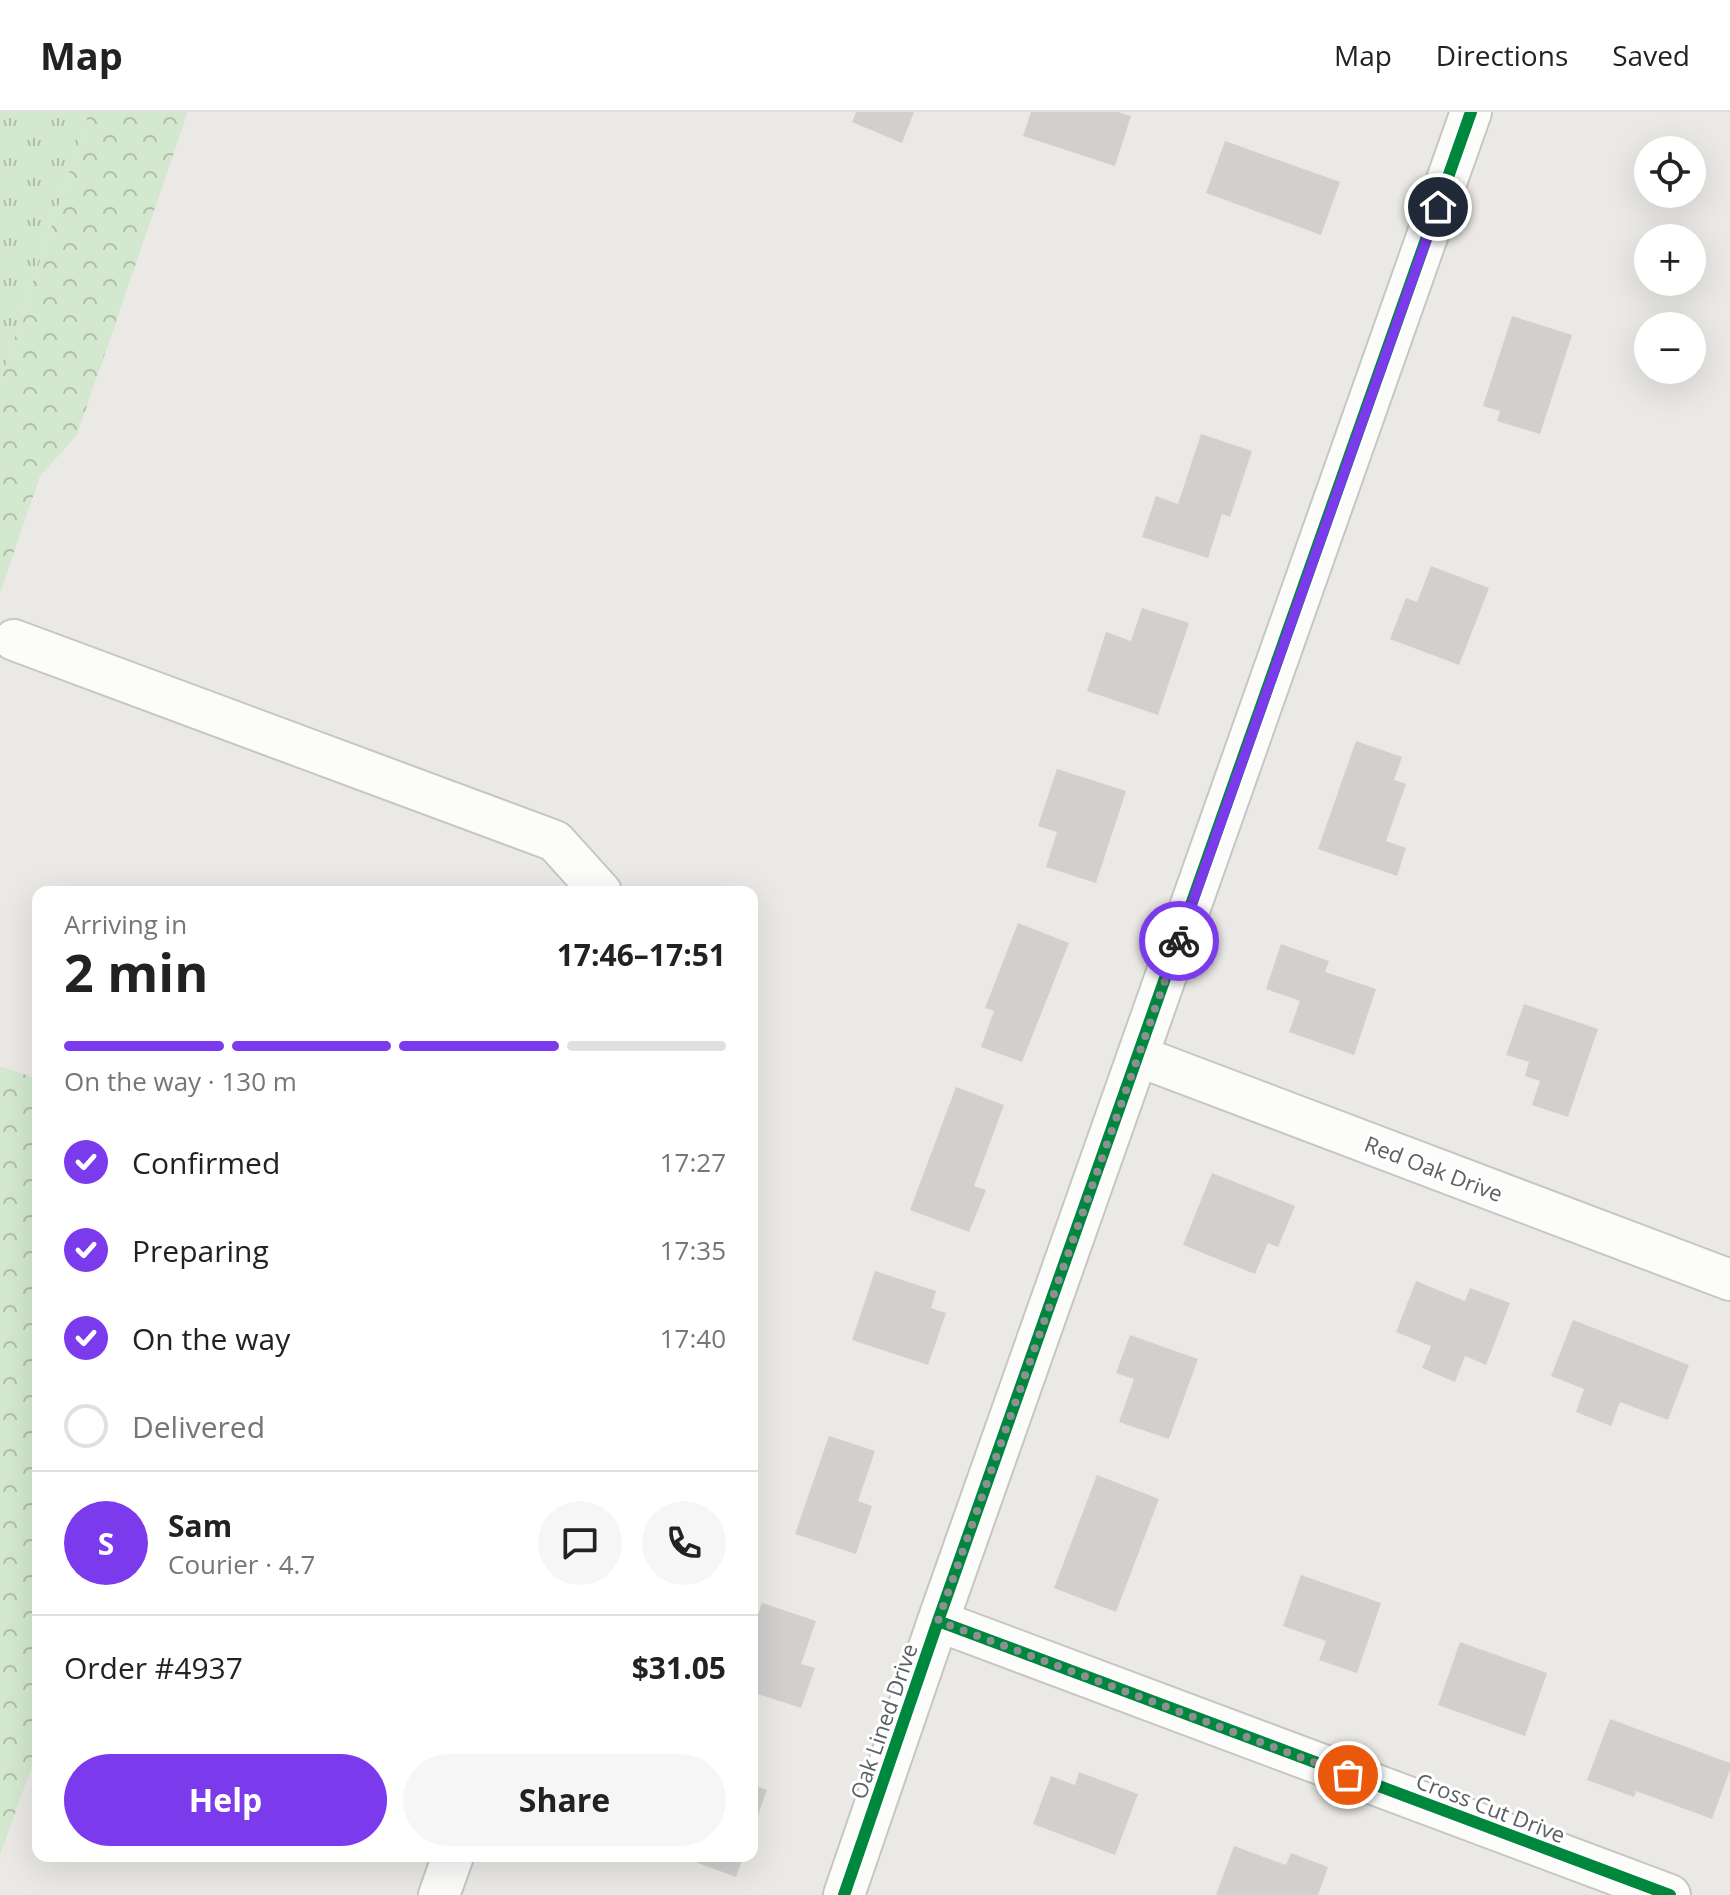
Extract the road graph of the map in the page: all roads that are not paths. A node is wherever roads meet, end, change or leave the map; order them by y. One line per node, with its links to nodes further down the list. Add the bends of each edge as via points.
1 (1463, 114): 4 (street, Oak Lined Drive)
2 (14, 640): 3 (street, via 555,841)
3 (596, 886)
4 (1138, 1056): 5 (street, Red Oak Drive); 6 (street, Oak Lined Drive)
5 (1730, 1280)
6 (938, 1621): 9 (street, Oak Lined Drive); 10 (street, Cross Cut Drive)
7 (451, 1862): 8 (street)
8 (439, 1895)
9 (844, 1895)
10 (1670, 1895)

